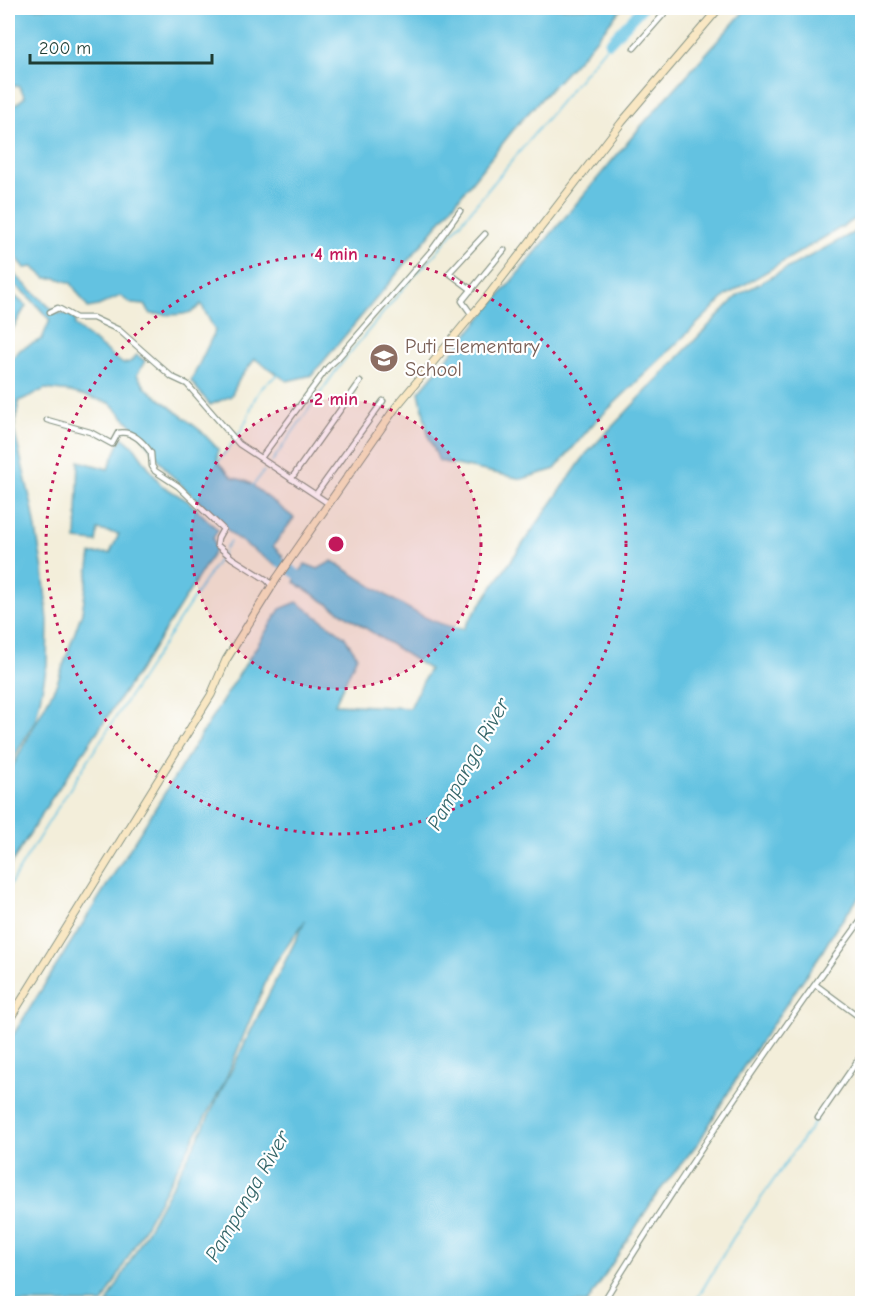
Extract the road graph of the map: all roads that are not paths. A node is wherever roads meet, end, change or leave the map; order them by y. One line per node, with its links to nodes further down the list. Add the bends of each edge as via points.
1 (669, 8): 3 (street)
2 (719, 8): 9 (street, via 622,122)
3 (634, 48)
4 (460, 211): 13 (street, via 328,367)
5 (485, 234): 7 (street, via 449,273)
6 (504, 250): 7 (street)
7 (472, 290): 9 (street, via 462,301)
8 (53, 310): 13 (street, via 58,308 80,319 93,318 119,330 172,377 187,384 238,444)
9 (472, 315): 16 (street, via 396,407)
10 (360, 382): 14 (street)
11 (383, 402): 15 (street)
12 (47, 420): 17 (street, via 90,432 112,444 118,433 132,434 151,453 155,471 178,486 223,529 217,545)
13 (261, 458): 14 (street)
14 (291, 479): 15 (street)
15 (316, 494): 16 (street)
16 (328, 503): 17 (street)
17 (272, 586): 21 (street, via 226,660 211,695)
18 (862, 919): 19 (street)
19 (816, 985): 20 (street); 24 (street, via 700,1151)
20 (862, 1019)
21 (8, 1022)
22 (862, 1054): 23 (street)
23 (818, 1118)
24 (602, 1304)

